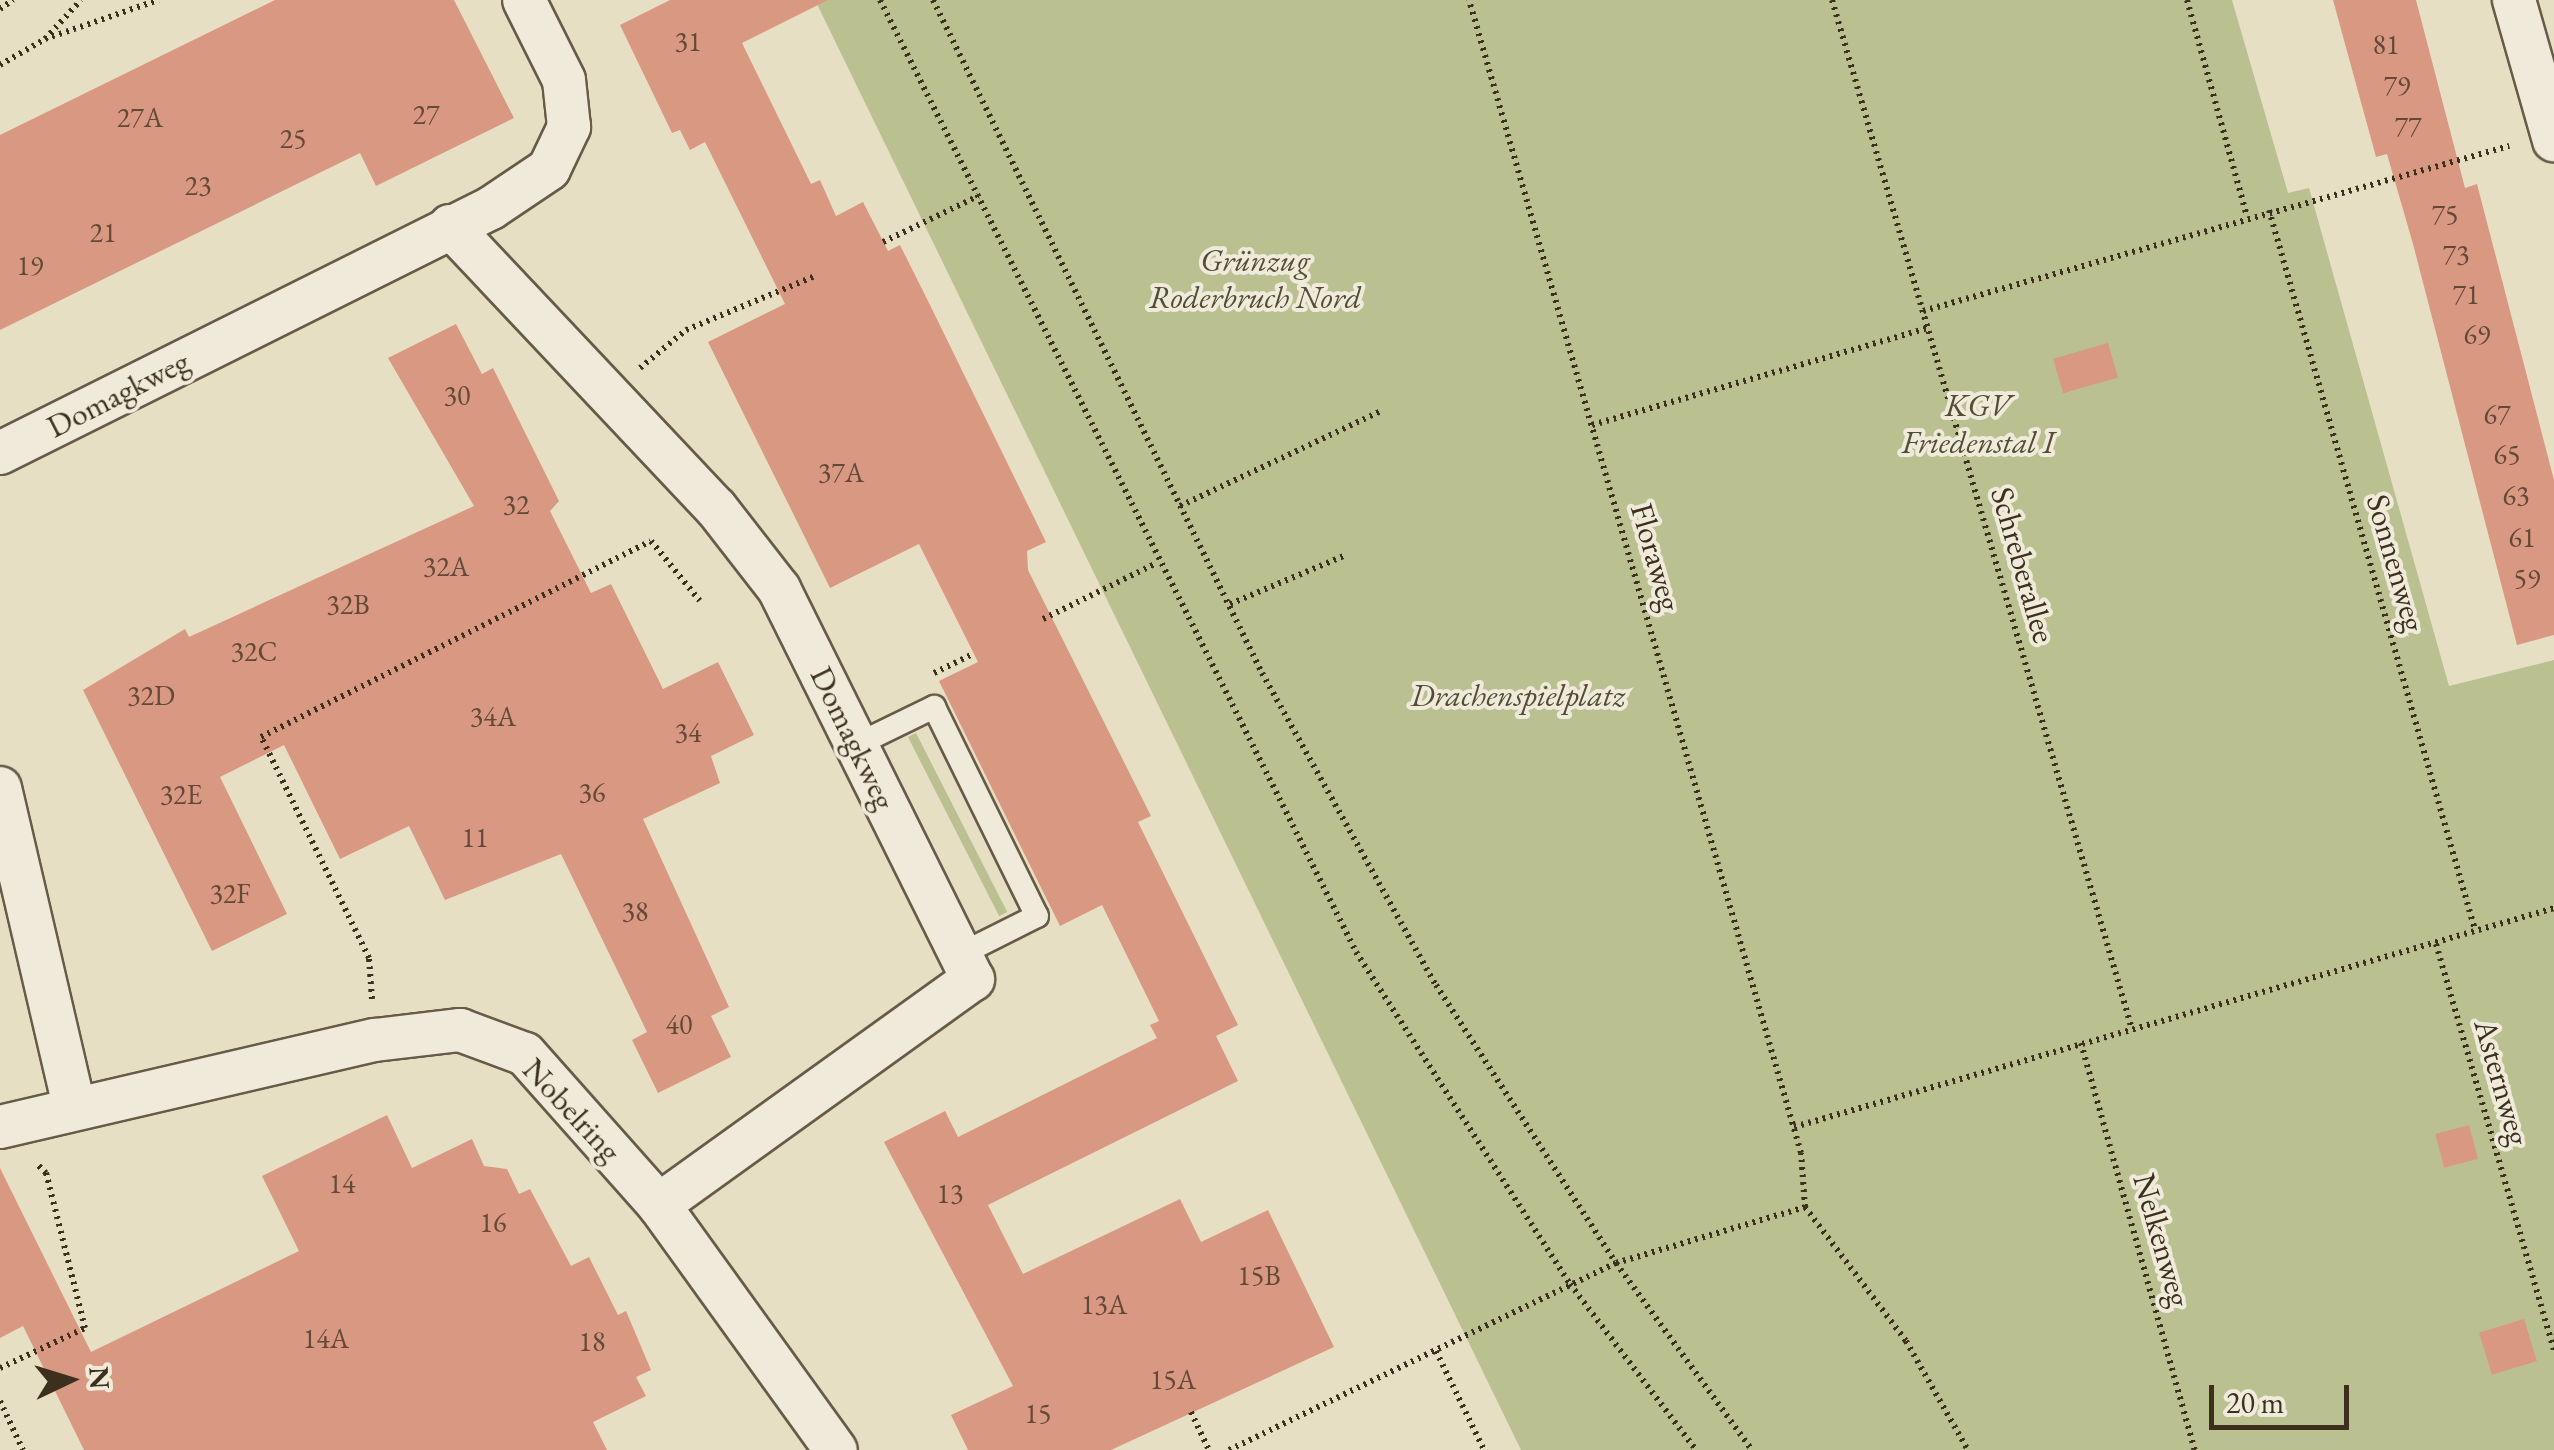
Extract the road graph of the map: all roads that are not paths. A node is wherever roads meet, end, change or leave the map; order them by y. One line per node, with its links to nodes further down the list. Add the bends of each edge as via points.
1 (524, 0): 4 (street, Domagkweg, via 564,80 569,128 549,169)
2 (2514, 0): 3 (street)
3 (2553, 137)
4 (450, 226): 5 (street, Domagkweg); 6 (street, Domagkweg, via 779,590)
5 (0, 453)
6 (856, 745): 8 (street, Domagkweg); 8 (lane, via 934,707 1037,916)
7 (0, 788): 9 (street)
8 (961, 954): 11 (street, via 974,980)
9 (74, 1106): 10 (street, Nobelring); 11 (street, Nobelring, via 375,1040 460,1030 525,1054)
10 (11, 1124)
11 (658, 1204): 12 (street, Nobelring)
12 (836, 1450)

